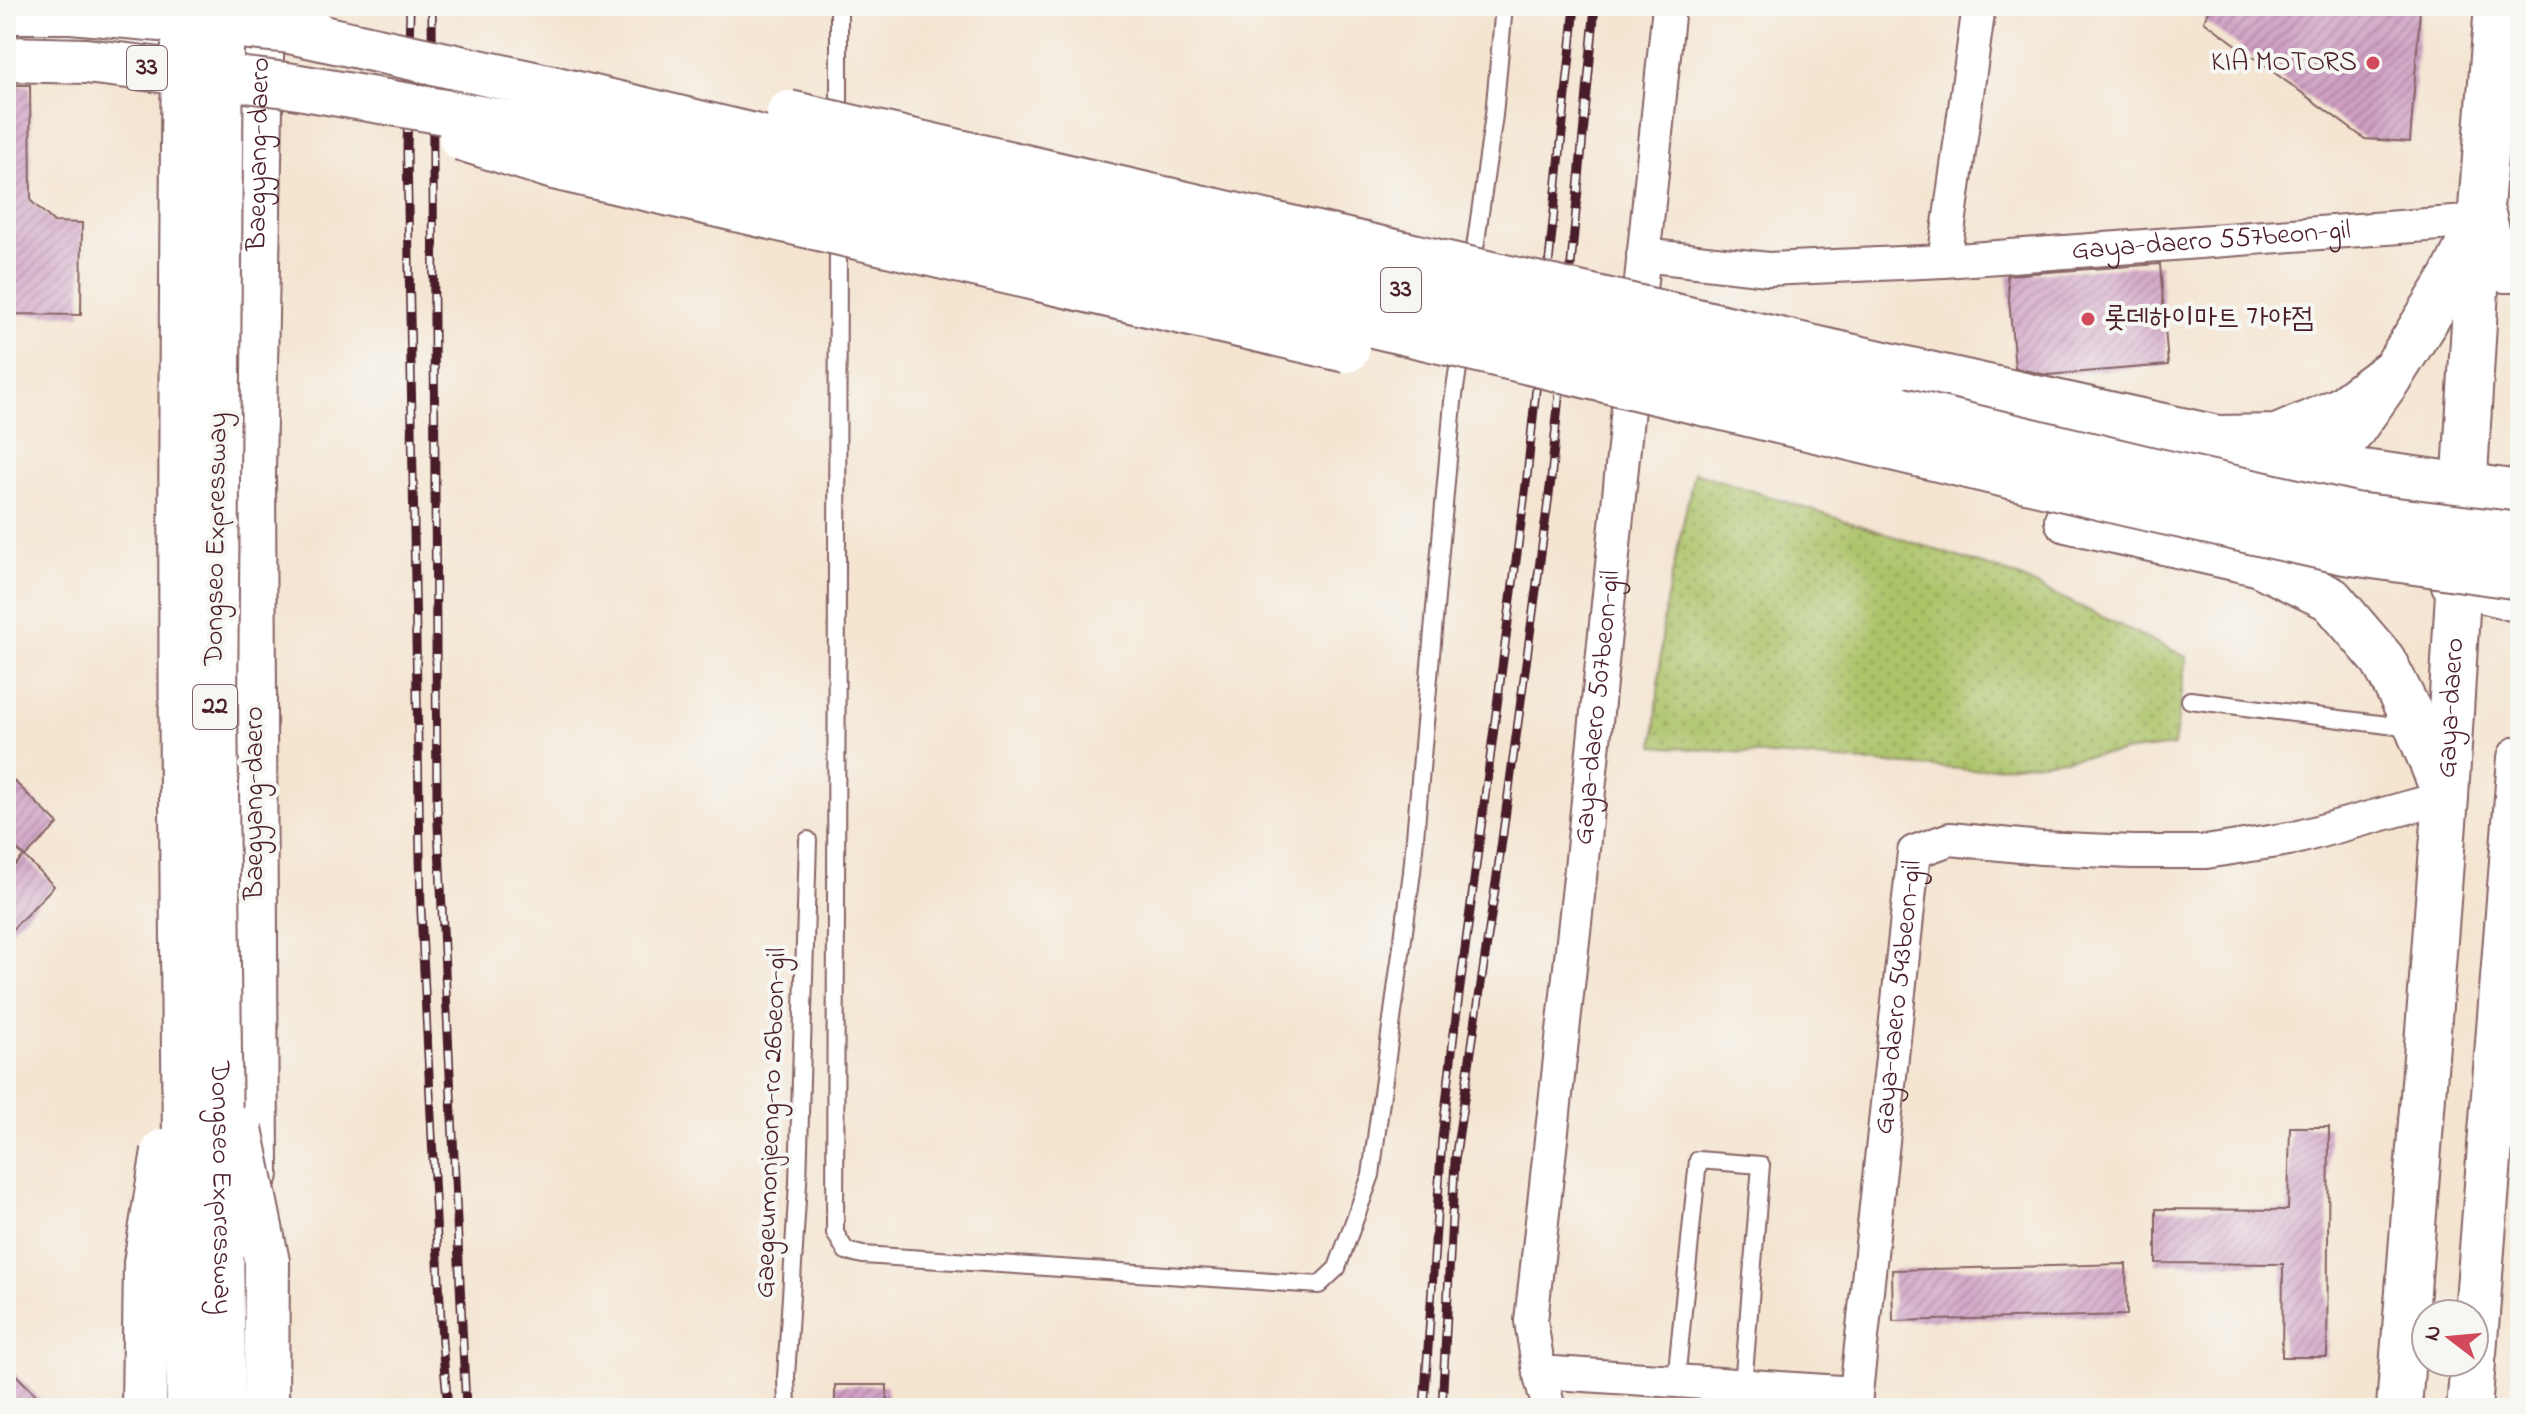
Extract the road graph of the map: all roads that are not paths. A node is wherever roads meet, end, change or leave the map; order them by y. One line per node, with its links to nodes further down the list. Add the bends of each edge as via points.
1 (222, 6): 34 (main road, Dongseo Expressway / 22, bridge, via 215,699)
2 (839, 6): 3 (lane, via 835,1233 846,1251 863,1255 1319,1285 1337,1268 1371,1175 1412,872 1453,402 1494,115)
3 (1504, 6)
4 (1669, 6): 16 (street, Gaya-daero 507beon-gil)
5 (1979, 6): 17 (street)
6 (2497, 6): 15 (main road, Gaya-daero)
7 (6, 11): 9 (main road, 33, bridge, via 71,11)
8 (173, 16): 9 (main road); 10 (main road); 13 (main road); 34 (main road, Dongseo Expressway / 22, bridge)
9 (269, 28): 14 (main road, Baegyang-daero); 19 (main road, bridge, via 549,58 2217,438 2277,437 2342,409); 24 (main road, 33, bridge, via 567,91 2267,496 2355,515)
10 (6, 36)
11 (6, 59): 12 (main road, 33, bridge, via 86,61)
12 (287, 85): 25 (main road, 33, bridge, via 550,130 2345,552); 28 (main road, bridge, via 554,167 2257,563 2331,599)
13 (169, 179): 14 (main road, via 196,133 235,134); 42 (main road)
14 (259, 179): 45 (main road, Baegyang-daero, via 253,470)
15 (2480, 213): 17 (street, Gaya-daero 557beon-gil); 18 (main road, via 2494,260 2504,270); 19 (main road, via 2452,278); 21 (main road, Gaya-daero)
16 (1643, 255): 17 (street, Gaya-daero 557beon-gil, via 1768,269); 36 (street, Gaya-daero 507beon-gil, via 1531,1321)
17 (1944, 261)
18 (2520, 270)
19 (2395, 369): 20 (main road, via 2349,435)
20 (2295, 463): 21 (main road); 23 (main road, via 2243,469 2078,469)
21 (2464, 486): 22 (main road); 26 (main road, Gaya-daero)
22 (2520, 493)
23 (2188, 501): 26 (main road); 28 (main road, via 2328,576)
24 (2520, 535)
25 (2520, 577)
26 (2457, 583): 27 (main road); 32 (main road, Gaya-daero)
27 (2520, 600)
28 (2344, 614): 30 (main road, via 2383,660)
29 (2190, 700): 30 (lane)
30 (2418, 729): 32 (main road)
31 (2520, 758): 35 (main road)
32 (2446, 797): 40 (street, Gaya-daero 543beon-gil, via 2295,838 2206,852 2041,848 1950,839 1914,852); 49 (main road, Gaya-daero)
33 (808, 840): 47 (lane, Gaegeumonjeong-ro 26beon-gil)
34 (202, 1022): 41 (main road, bridge, via 146,1263); 43 (main road, Dongseo Expressway / 22, bridge); 44 (main road, Dongseo Expressway / 22, bridge); 46 (main road, bridge, via 267,1262)
35 (2478, 1298)
36 (1539, 1372): 38 (street); 48 (street, Gaya-daero 507beon-gil)
37 (2472, 1378): 50 (main road)
38 (1676, 1381): 39 (street); 39 (lane, via 1698,1160 1761,1165)
39 (1743, 1386): 40 (street)
40 (1856, 1401)
41 (144, 1408)
42 (160, 1408)
43 (189, 1408)
44 (223, 1408)
45 (254, 1408)
46 (266, 1408)
47 (787, 1408)
48 (1549, 1408)
49 (2399, 1408)
50 (2469, 1408)

